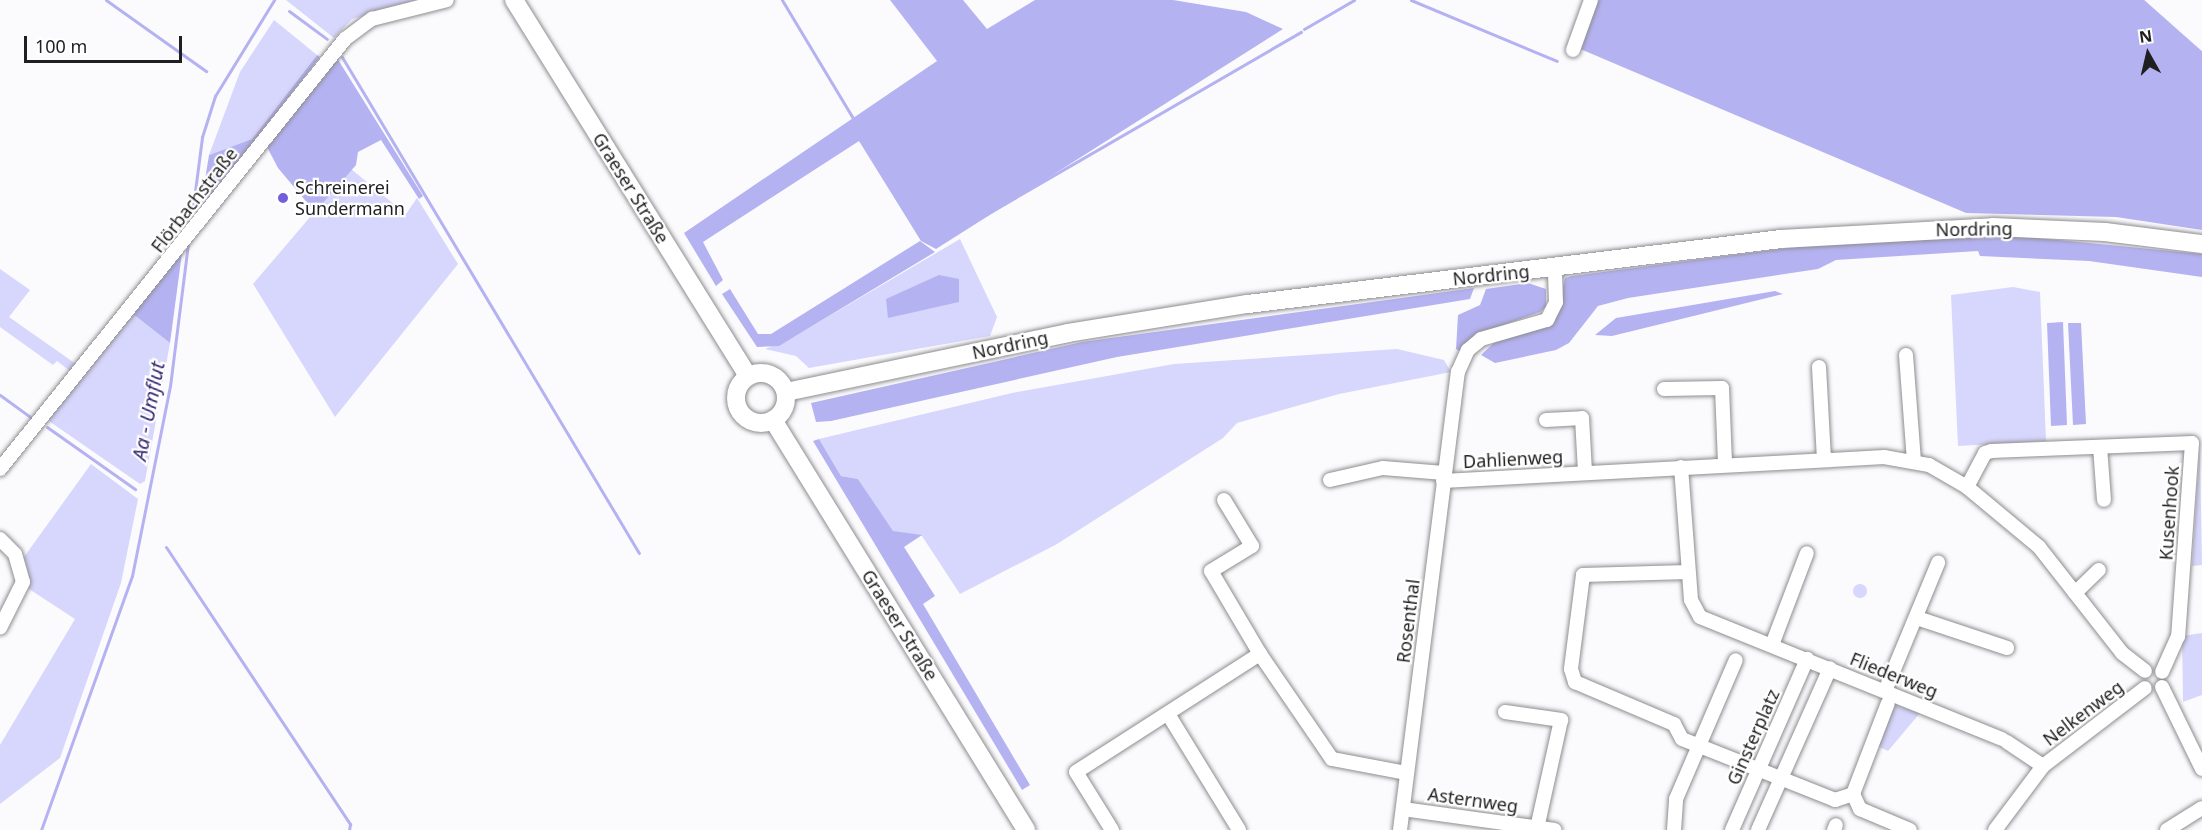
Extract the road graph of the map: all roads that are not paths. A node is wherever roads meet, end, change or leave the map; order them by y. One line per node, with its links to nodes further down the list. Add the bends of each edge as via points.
1 (447, 0): 19 (street, Flörbachstraße, via 360,24)
2 (514, 0): 9 (main road, Graeser Straße)
3 (1591, 0): 4 (street)
4 (1574, 50)
5 (2202, 244): 6 (main road, Nordring, via 2105,232 1922,229 1781,239)
6 (1555, 268): 11 (main road, Nordring, via 1248,304 1068,333); 21 (street, Rosenthal, via 1556,302 1547,320 1481,339 1462,360)
7 (1906, 355): 16 (street)
8 (1819, 367): 15 (street)
9 (748, 376): 11 (main road, via 771,375); 12 (main road, via 736,395 739,410 758,423)
10 (1664, 389): 17 (street, via 1722,388)
11 (786, 393): 12 (main road, via 784,409)
12 (773, 420): 58 (main road, Graeser Straße)
13 (1546, 420): 20 (street, Dahlienweg, via 1582,418)
14 (2100, 447): 23 (street, Kusenhook, via 1985,453); 25 (street); 41 (street, Kusenhook, via 2192,443 2178,636)
15 (1824, 459): 16 (street, Dahlienweg, via 1884,457); 17 (street, Dahlienweg)
16 (1914, 462): 23 (street, Dahlienweg)
17 (1725, 464): 18 (street, Dahlienweg)
18 (1681, 467): 20 (street, Dahlienweg); 30 (street, Fliederweg)
19 (0, 469)
20 (1585, 472): 21 (street, Dahlienweg)
21 (1443, 477): 22 (street, via 1383,468); 52 (street, Rosenthal)
22 (1330, 480)
23 (1967, 487): 31 (street, Dahlienweg, via 2039,547)
24 (1224, 500): 36 (street, via 1252,546 1210,571)
25 (2104, 500)
26 (0, 539): 33 (street, via 15,554 23,582)
27 (1807, 553): 34 (street)
28 (1938, 563): 32 (street)
29 (2100, 570): 31 (street)
30 (1688, 572): 34 (street, Fliederweg, via 1691,600 1700,617); 48 (street, via 1583,575 1571,669 1575,682 1586,690 1674,724 1682,739)
31 (2075, 593): 40 (street, Dahlienweg, via 2122,653)
32 (1917, 618): 35 (street); 44 (street)
33 (0, 628)
34 (1772, 645): 37 (street, Fliederweg)
35 (2007, 648)
36 (1260, 654): 46 (street); 52 (street, via 1332,759)
37 (1807, 659): 39 (street, Fliederweg); 50 (street, Ginsterplatz)
38 (1736, 660): 48 (street)
39 (1830, 668): 44 (street, Fliederweg); 53 (street)
40 (2145, 671): 41 (street); 43 (street)
41 (2162, 672): 42 (street, Kusenhook)
42 (2162, 687): 43 (street); 51 (street, Kusenhook)
43 (2145, 688): 49 (street, Nelkenweg)
44 (1887, 697): 47 (street, Fliederweg); 54 (street, Fliederweg)
45 (1505, 712): 57 (street, Asternweg, via 1561,720)
46 (1168, 714): 59 (street, via 1076,772); 60 (street)
47 (2004, 741): 49 (street, Nelkenweg)
48 (1700, 745): 50 (street); 63 (street, via 1676,799)
49 (2043, 766): 67 (street, Nelkenweg)
50 (1760, 769): 53 (street); 64 (street, Ginsterplatz)
51 (2202, 769)
52 (1407, 772): 56 (street, Rosenthal)
53 (1781, 778): 54 (street, via 1835,800); 65 (street)
54 (1853, 794): 66 (street, via 1860,809)
55 (2202, 808): 68 (street)
56 (1403, 809): 57 (street, Asternweg); 61 (street, Rosenthal)
57 (1537, 828): 62 (street, Asternweg)
58 (1026, 830)
59 (1112, 830)
60 (1239, 830)
61 (1400, 830)
62 (1555, 830)
63 (1674, 830)
64 (1732, 830)
65 (1758, 830)
66 (1910, 830)
67 (1995, 830)
68 (2167, 830)

